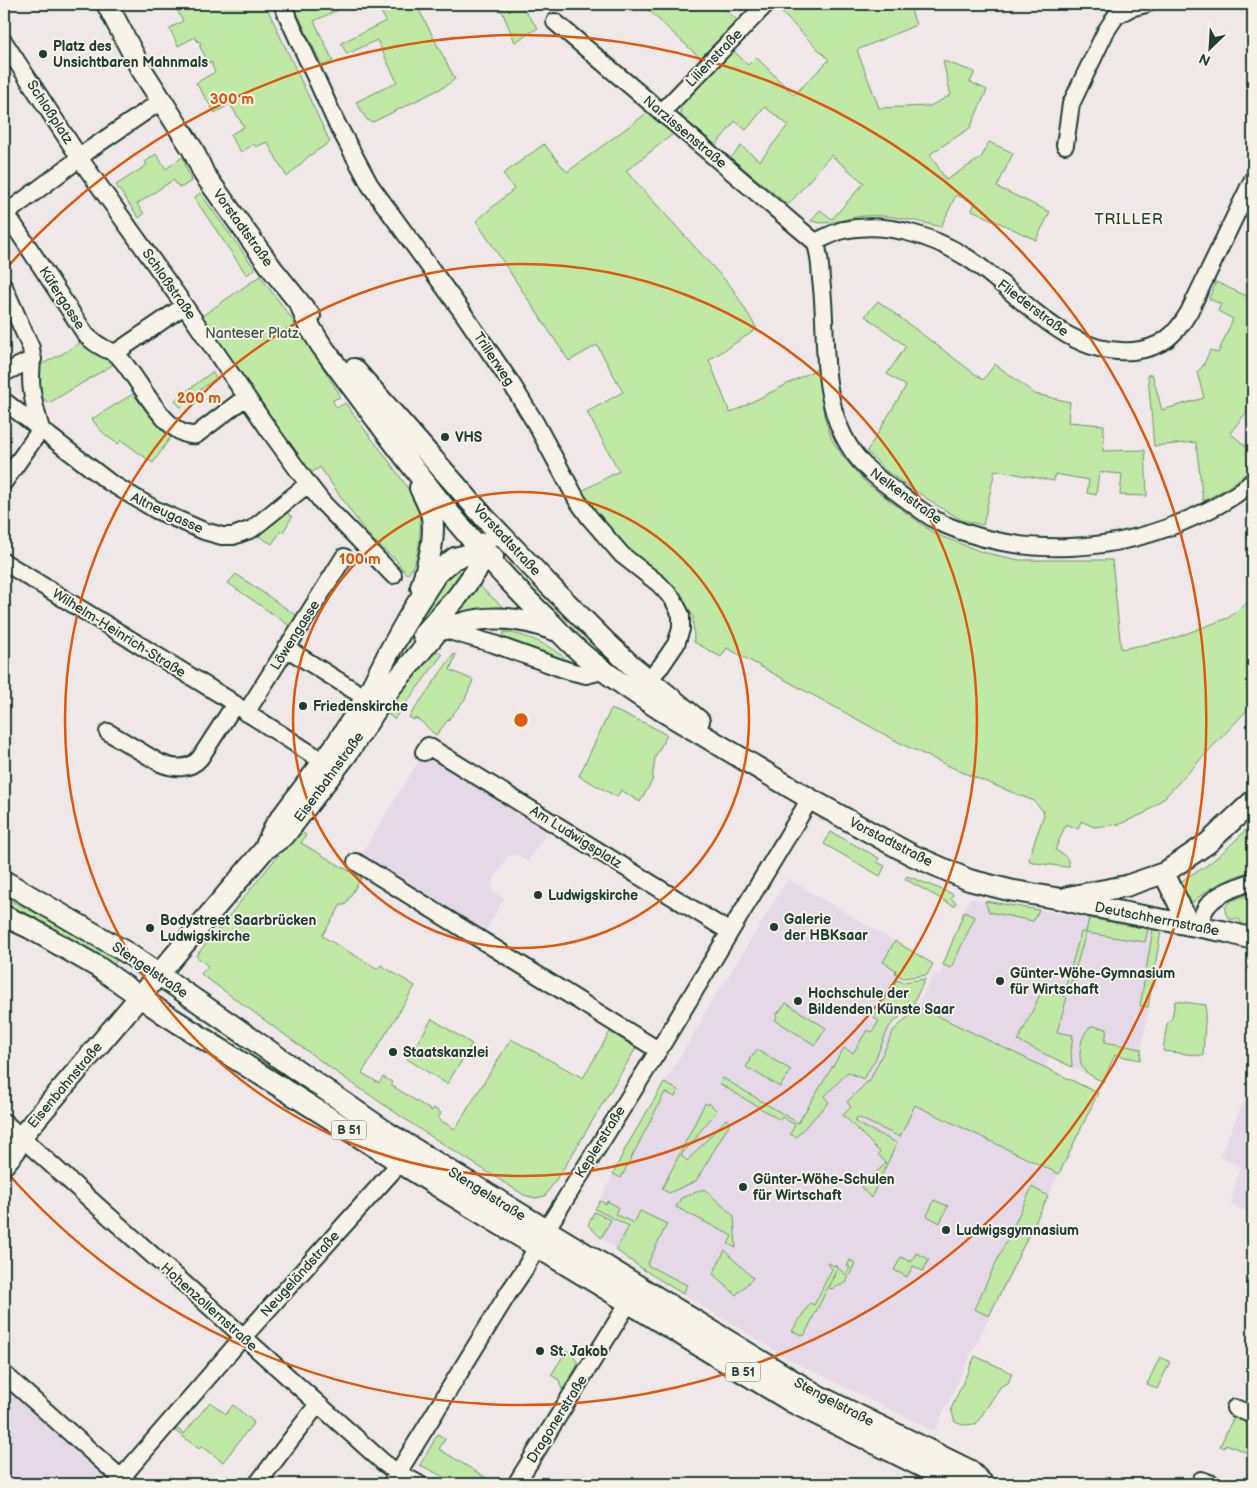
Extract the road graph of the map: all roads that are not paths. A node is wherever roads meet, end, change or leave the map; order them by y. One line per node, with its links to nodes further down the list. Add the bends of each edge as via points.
1 (107, 4): 7 (main road)
2 (282, 4): 38 (street, Trillerweg, via 336,122 370,185 511,383 589,517 622,555 673,599 681,615 676,644)
3 (766, 4): 8 (street, Lilienstraße)
4 (1146, 4): 9 (street, via 1116,16 1106,31 1071,104)
5 (555, 22): 8 (street, Narzissenstraße)
6 (4, 42): 10 (street, Schloßplatz)
7 (157, 104): 10 (street, Schloßplatz); 15 (main road, Vorstadtstraße, via 193,150 204,174)
8 (662, 112): 13 (street, Narzissenstraße)
9 (1065, 145)
10 (80, 158): 12 (street); 16 (street, Schloßstraße)
11 (1253, 179): 13 (street, Fliederstraße, via 1182,324 1164,342 1145,350 1108,350 1074,338 1044,319 965,256 938,242 887,228 858,228 837,232)
12 (5, 214): 17 (street, Küfergasse, via 86,335)
13 (815, 242): 24 (street, Nelkenstraße, via 823,296 828,385 843,434 853,453 874,476 941,523 1002,542 1048,548 1091,547 1184,522 1216,507)
14 (4, 287): 18 (street)
15 (301, 306): 23 (main road, Vorstadtstraße, via 321,345); 27 (main road, Vorstadtstraße)
16 (187, 310): 17 (street); 20 (street, Schloßstraße)
17 (115, 353): 20 (street, via 156,410 182,432 196,435)
18 (33, 359): 19 (street); 22 (street, via 32,397)
19 (4, 373)
20 (246, 397): 26 (street, Schloßstraße)
21 (4, 401): 22 (street, Altneugasse)
22 (41, 429): 25 (street); 26 (street, Altneugasse, via 139,501 222,536 233,536 252,528)
23 (387, 433): 28 (main road, Vorstadtstraße); 32 (main road, via 418,484 432,517 430,553)
24 (1253, 480)
25 (4, 482)
26 (304, 487): 31 (street, Schloßstraße)
27 (484, 517): 28 (main road); 35 (main road, Vorstadtstraße)
28 (484, 554): 32 (main road, via 455,558 444,566); 34 (main road, Vorstadtstraße, via 519,594); 35 (main road, via 514,566 583,631); 39 (main road, via 472,577 414,647)
29 (344, 557): 36 (street, Löwengasse)
30 (5, 566): 41 (street, Wilhelm-Heinrich-Straße)
31 (394, 575)
32 (416, 604): 40 (main road, Eisenbahnstraße)
33 (442, 629): 34 (main road, via 495,618 524,621); 37 (street, via 569,671 586,675); 39 (main road, Eisenbahnstraße)
34 (560, 632): 37 (main road, Vorstadtstraße)
35 (605, 641): 38 (main road, Vorstadtstraße)
36 (286, 648): 40 (street); 41 (street, Löwengasse)
37 (603, 671): 38 (main road, Vorstadtstraße)
38 (642, 686): 45 (main road, Vorstadtstraße, via 710,730 734,753)
39 (391, 687): 47 (main road, Eisenbahnstraße, via 347,754 289,830)
40 (366, 698): 44 (main road, Eisenbahnstraße)
41 (240, 708): 42 (street, via 196,763 180,768 160,763); 44 (street, Wilhelm-Heinrich-Straße)
42 (108, 732)
43 (424, 752): 55 (street, Am Ludwigsplatz, via 428,746)
44 (324, 762): 47 (main road, Eisenbahnstraße, via 275,826)
45 (810, 799): 52 (main road, Vorstadtstraße, via 905,851 969,880); 55 (street, Keplerstraße)
46 (1253, 801): 49 (main road, via 1208,843)
47 (264, 850): 57 (main road, Eisenbahnstraße)
48 (356, 862): 59 (street)
49 (1164, 873): 52 (main road, via 1126,886); 54 (main road)
50 (1253, 880): 54 (street, via 1209,903)
51 (4, 883): 57 (main road, Stengelstraße / B 51, via 18,899 50,907)
52 (1061, 899): 54 (main road, Deutschherrnstraße)
53 (4, 916): 58 (main road, Stengelstraße / B 51, via 98,967)
54 (1193, 926): 56 (main road, Deutschherrnstraße)
55 (730, 932): 59 (street, Keplerstraße)
56 (1253, 939)
57 (158, 976): 58 (main road, Eisenbahnstraße); 64 (main road, Stengelstraße / B 51)
58 (140, 996): 61 (main road, Eisenbahnstraße); 62 (main road, Stengelstraße / B 51)
59 (658, 1050): 64 (street, Keplerstraße)
60 (4, 1122): 61 (street, Hohenzollernstraße)
61 (12, 1141): 63 (main road, Eisenbahnstraße, via 15,1151); 66 (street, Hohenzollernstraße)
62 (400, 1163): 64 (main road, Stengelstraße / B 51); 66 (street, Neugeländstraße)
63 (4, 1164)
64 (541, 1238): 65 (main road, Stengelstraße / B 51); 71 (street, Keplerstraße); 77 (main road, Stengelstraße / B 51, via 819,1396 969,1470)
65 (629, 1302): 75 (street, Dragonerstraße); 76 (main road, Stengelstraße / B 51, via 792,1402)
66 (243, 1337): 68 (street, Hohenzollernstraße); 72 (street, Neugeländstraße)
67 (4, 1374): 72 (street)
68 (318, 1404): 71 (street, Hohenzollernstraße, via 384,1463); 73 (street)
69 (1235, 1408): 70 (street)
70 (1253, 1415)
71 (394, 1479): 74 (street, Hohenzollernstraße)
72 (126, 1481)
73 (257, 1484)
74 (419, 1484)
75 (516, 1484)
76 (957, 1484)
77 (983, 1484)

